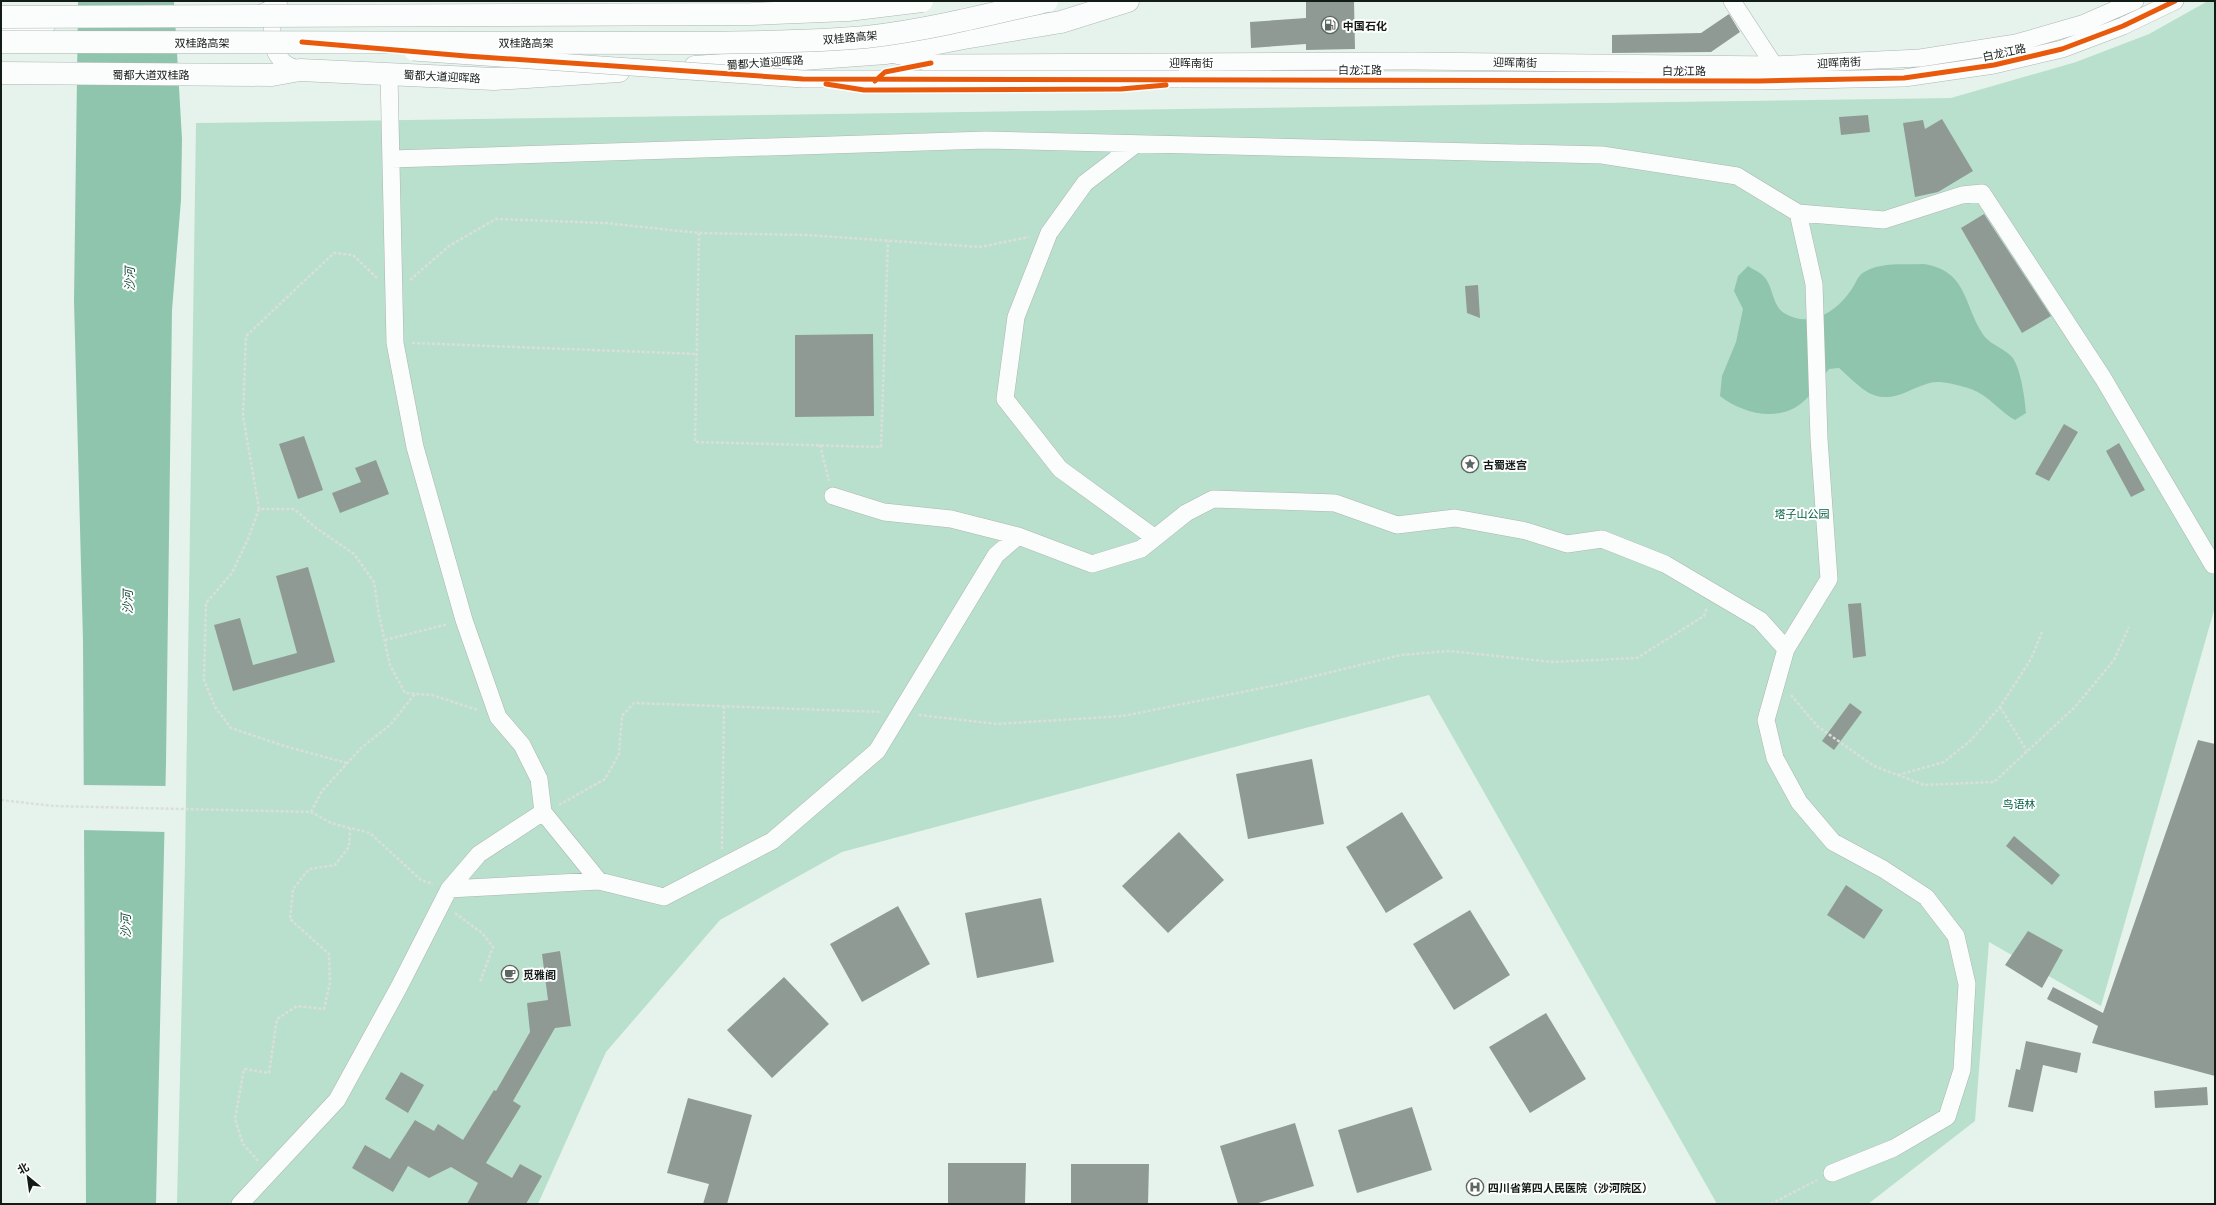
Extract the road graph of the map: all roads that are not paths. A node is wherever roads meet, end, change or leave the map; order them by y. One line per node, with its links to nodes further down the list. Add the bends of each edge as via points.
1 (922, 1): 8 (main road, bridge, via 848,10 751,14)
2 (1047, 1): 11 (main road, 双桂路高架, bridge, via 923,29 865,37 702,43)
3 (1128, 1): 12 (main road, 蜀都大道迎晖路, via 1060,22)
4 (1732, 1): 13 (street)
5 (2135, 1): 13 (street, 迎晖南街, via 2082,24 2000,46 1920,58)
6 (2175, 1): 11 (street, 白龙江路, bridge, via 2123,26 2062,49 1994,65 1904,78 804,79)
7 (276, 4): 9 (street, bridge, via 256,16 234,22 32,25); 14 (street, via 271,24 275,49 284,64)
8 (1, 17)
9 (1, 35)
10 (1, 42): 11 (main road, 双桂路高架, bridge)
11 (302, 42)
12 (886, 53): 13 (street, 迎晖南街, via 931,63 1414,61); 16 (main road, 蜀都大道迎晖路, via 494,79)
13 (1774, 65)
14 (300, 70): 15 (main road, 蜀都大道双桂路, via 272,75); 16 (main road, 蜀都大道迎晖路)
15 (1, 73)
16 (389, 74): 18 (street)
17 (1136, 144): 18 (street, via 986,140); 19 (street, via 1602,154 1737,176); 22 (street, via 1085,183 1049,233 1016,318 1005,399 1060,468)
18 (392, 159): 25 (street, via 395,343 415,447 464,620 498,716 522,745 539,779)
19 (1798, 213): 23 (street, via 1884,220 1962,195 1982,193 2103,378); 24 (street, via 1814,284 1819,438 1829,579)
20 (833, 496): 21 (street, via 884,512 951,519)
21 (1018, 536): 22 (street, via 1092,564 1141,549); 26 (street, via 996,555 877,751 772,841 664,897)
22 (1155, 538): 24 (street, via 1186,513 1214,499 1335,504 1397,525 1455,518 1526,531 1567,544 1602,539 1665,564 1760,620)
23 (2214, 565)
24 (1786, 649): 28 (street, via 1766,720 1775,758 1799,802 1832,842 1926,896 1956,936 1967,984 1962,1070 1947,1117 1894,1148)
25 (543, 812): 26 (street); 27 (street, via 479,854)
26 (599, 880): 27 (street)
27 (445, 896): 29 (street, via 337,1100)
28 (1832, 1173)
29 (240, 1204)

